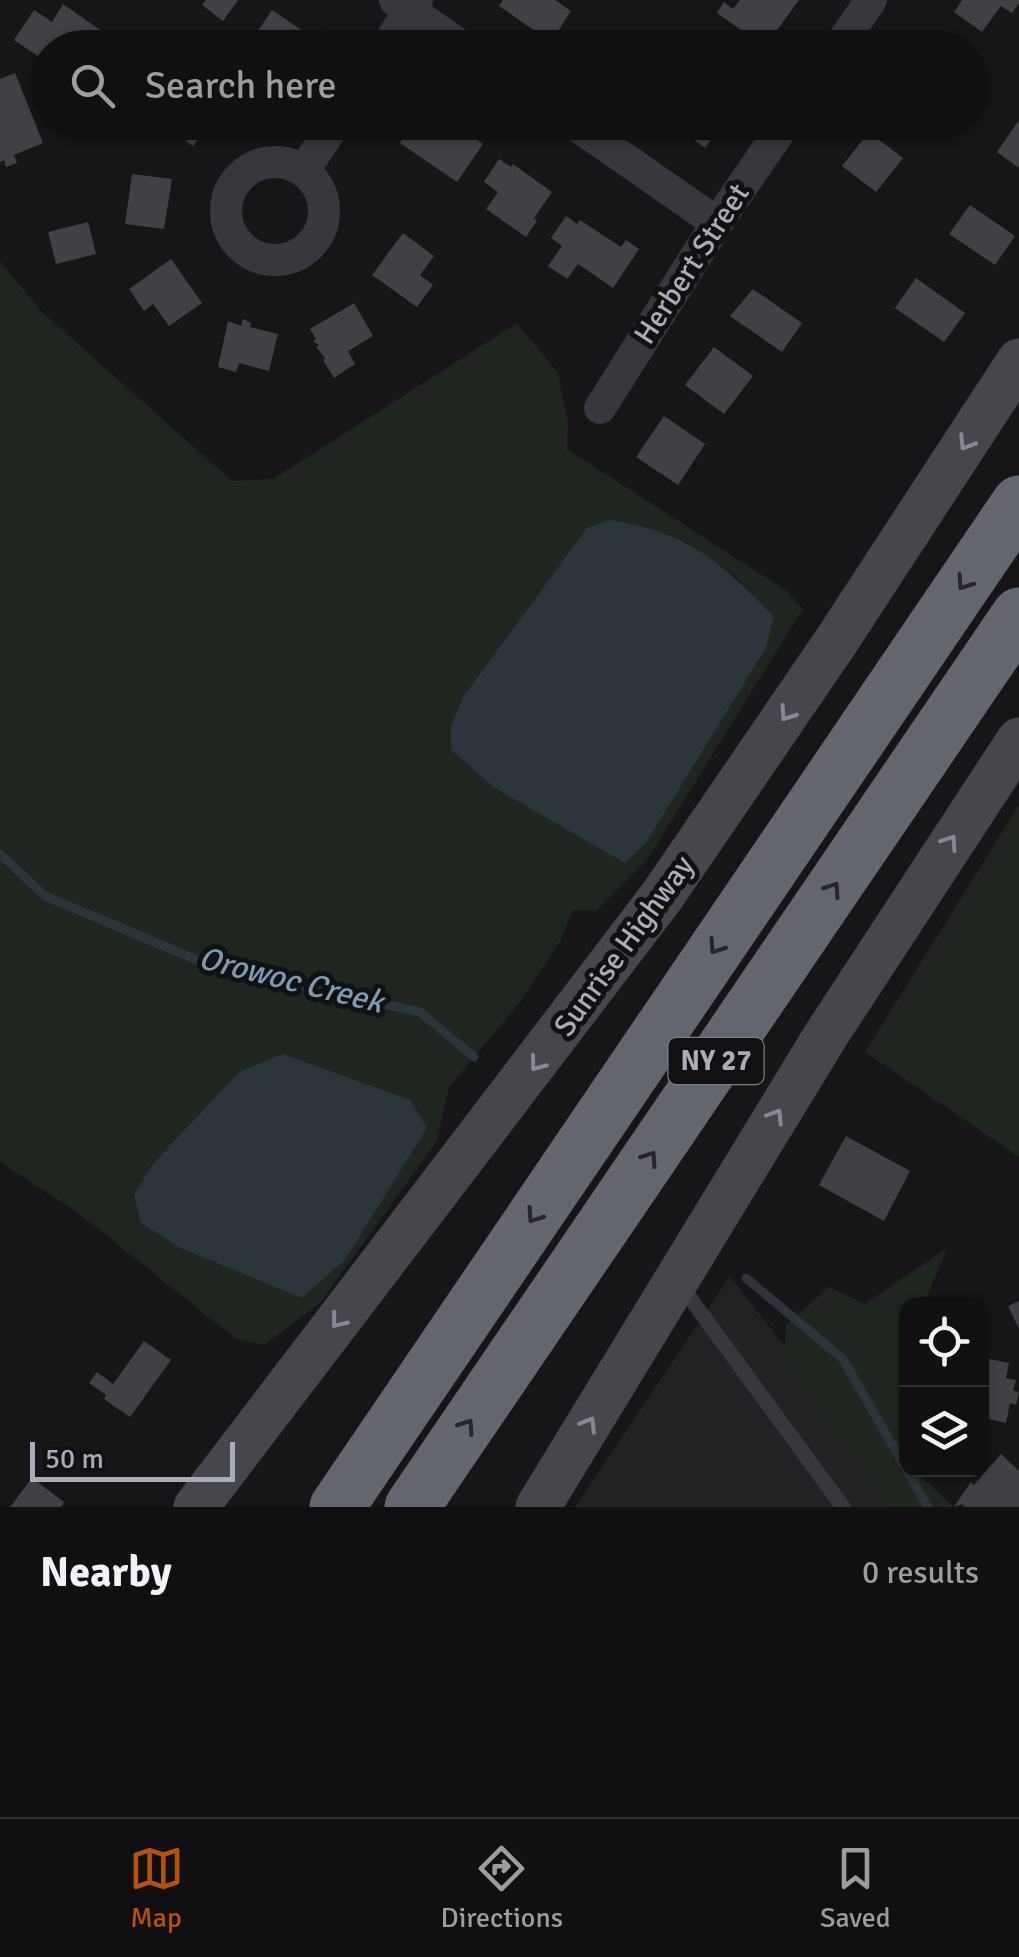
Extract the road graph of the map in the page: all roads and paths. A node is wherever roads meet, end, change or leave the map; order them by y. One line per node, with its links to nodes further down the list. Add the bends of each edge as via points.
1 (870, 0): 5 (street)
2 (408, 3): 3 (street); 4 (street)
3 (395, 30)
4 (442, 30)
5 (850, 30)
6 (324, 140): 9 (street)
7 (598, 140): 10 (street)
8 (774, 140): 10 (street, Herbert Street)
9 (304, 170)
10 (716, 223): 12 (street, Herbert Street)
11 (1019, 361): 17 (main road, Sunrise Highway, one-way to 17, via 653,908)
12 (600, 408)
13 (1019, 503): 18 (highway, NY 27, one-way to 18)
14 (1019, 614): 19 (highway, NY 27, one-way to 14)
15 (1019, 740): 16 (main road, one-way to 15, via 868,968)
16 (677, 1280): 20 (main road, one-way to 16); 21 (lane)
17 (196, 1507)
18 (336, 1507)
19 (412, 1507)
20 (538, 1507)
21 (842, 1507)

